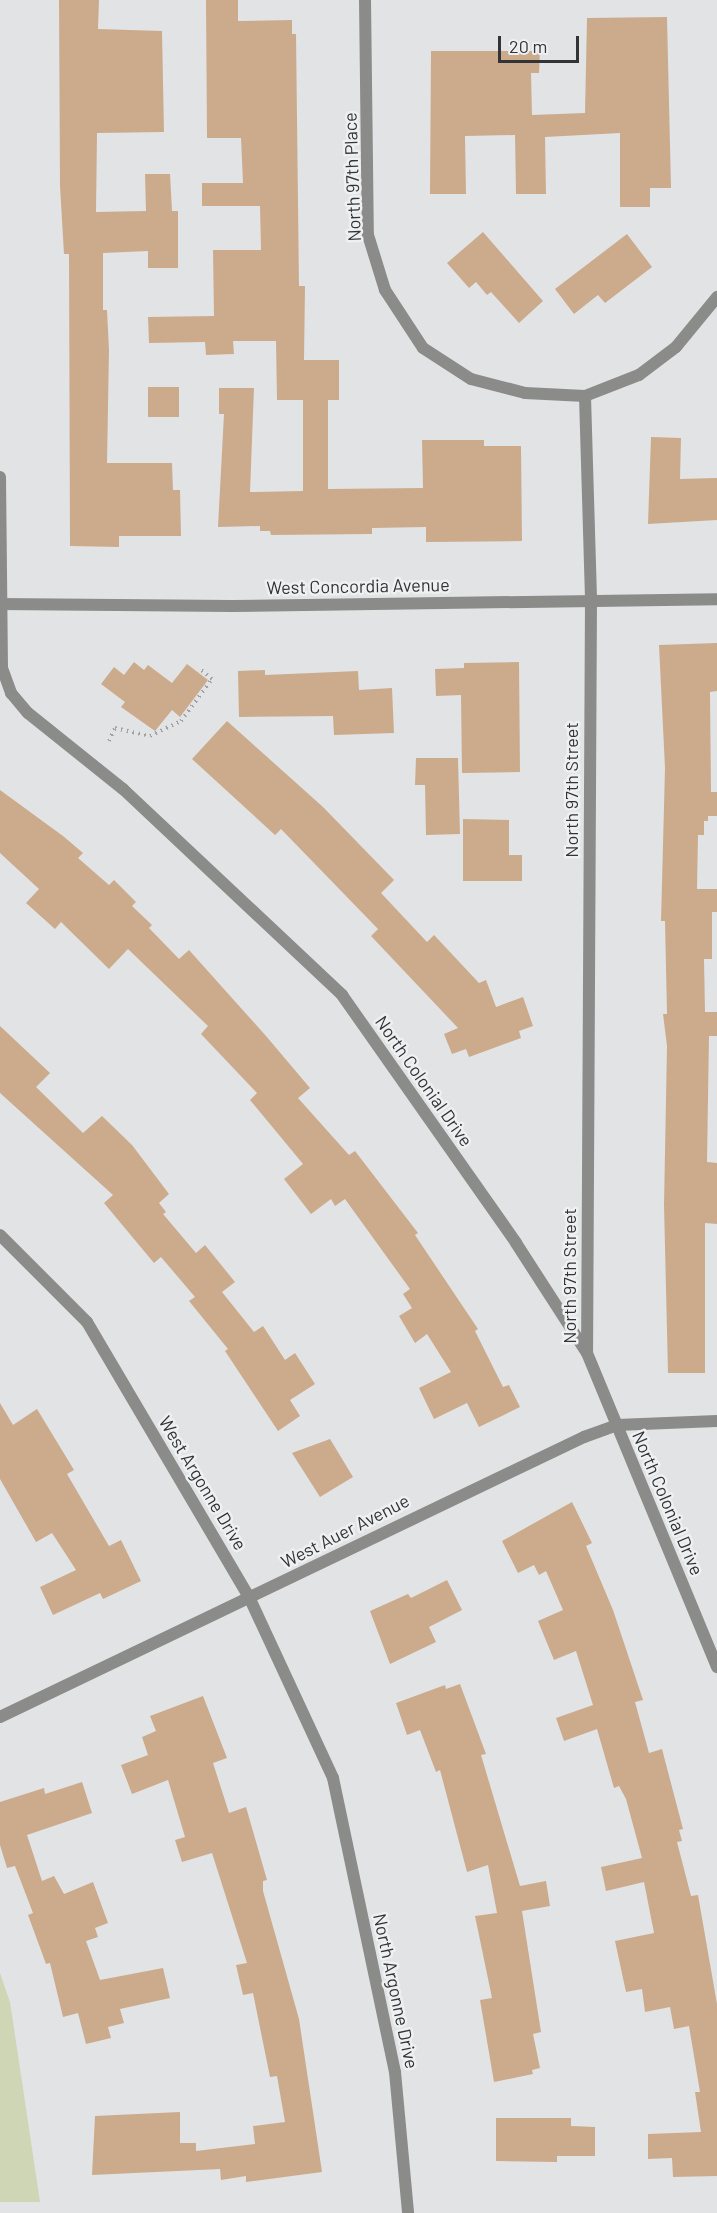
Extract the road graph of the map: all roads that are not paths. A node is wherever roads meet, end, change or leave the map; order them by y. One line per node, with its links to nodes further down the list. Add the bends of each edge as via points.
1 (366, 0): 3 (street, North 97th Place, via 368,235 385,290 423,348 471,379 525,393)
2 (717, 297): 3 (street, via 676,347 648,368)
3 (585, 396): 6 (street, North 97th Street)
4 (0, 477): 7 (street, North Colonial Drive)
5 (717, 599): 6 (street, West Concordia Avenue)
6 (591, 600): 7 (street, West Concordia Avenue, via 232,606); 9 (street, North 97th Street)
7 (1, 604): 9 (street, North Colonial Drive, via 2,668 11,693 28,713 123,789 342,995 516,1243)
8 (0, 1235): 12 (street, West Argonne Drive, via 87,1322)
9 (587, 1353): 11 (street, North Colonial Drive)
10 (717, 1421): 11 (street, West Auer Avenue)
11 (617, 1425): 12 (street, West Auer Avenue, via 432,1507); 13 (street, North Colonial Drive)
12 (250, 1599): 14 (street, West Auer Avenue); 15 (street, West Argonne Drive)
13 (717, 1667)
14 (0, 1717)
15 (333, 1778): 16 (street, North Argonne Drive, via 395,2073)
16 (408, 2213)

